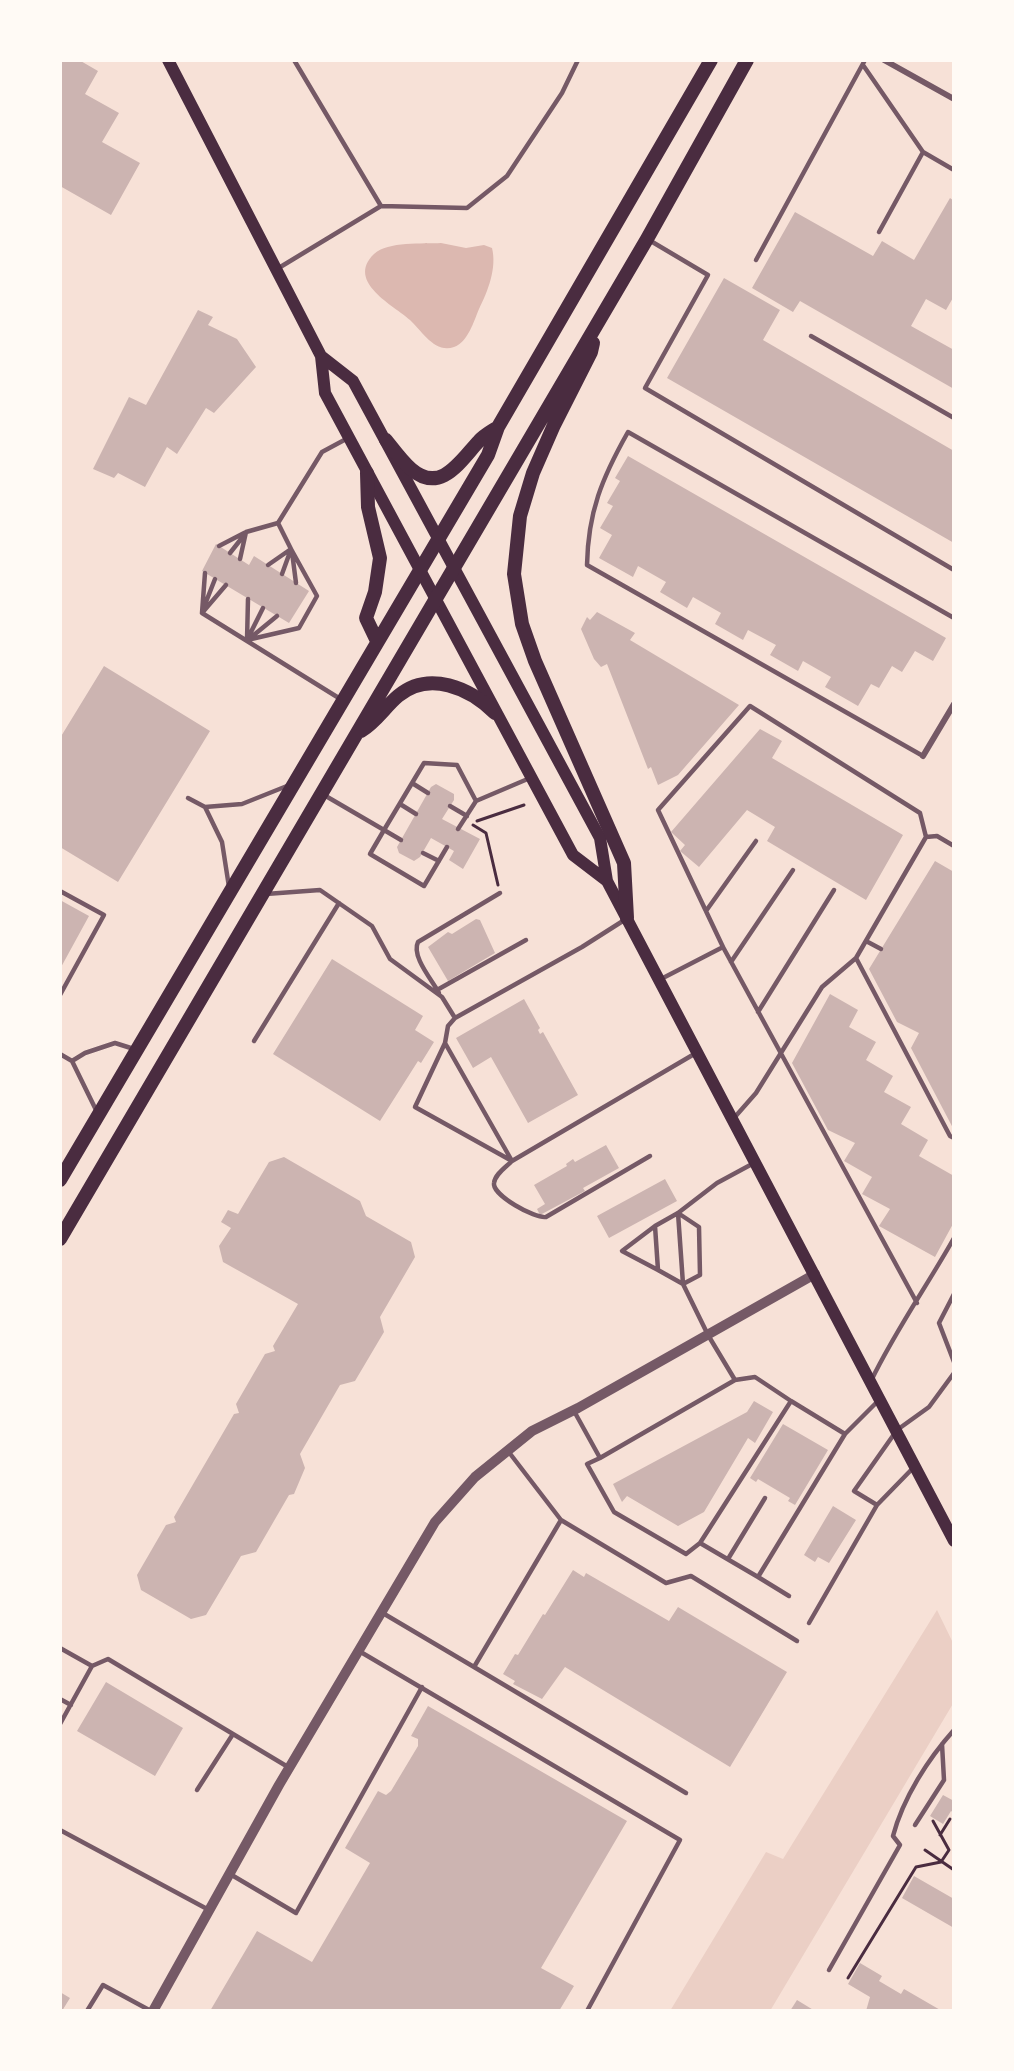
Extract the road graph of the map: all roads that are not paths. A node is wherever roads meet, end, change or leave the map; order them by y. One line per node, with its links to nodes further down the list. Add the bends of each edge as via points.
1 (168, 60): 15 (main road)
2 (294, 60): 11 (lane)
3 (578, 60): 11 (lane, via 562,93 507,176 467,208)
4 (711, 60): 20 (main road)
5 (747, 60): 13 (main road)
6 (885, 60): 8 (street)
7 (864, 62): 9 (lane); 14 (lane)
8 (954, 98)
9 (923, 152): 10 (lane); 12 (lane)
10 (954, 170)
11 (381, 206): 15 (lane)
12 (879, 231)
13 (647, 239): 16 (main road); 34 (lane, via 708,275 645,388)
14 (756, 260)
15 (277, 269): 18 (main road)
16 (595, 327): 32 (main road); 83 (main road, via 591,352 533,473 520,516 514,574 522,624 535,661 624,863)
17 (811, 336): 19 (lane)
18 (321, 356): 21 (main road, via 325,393); 22 (main road, via 353,381)
19 (954, 418)
20 (498, 427): 22 (main road, via 480,439 456,470 435,478 410,468); 26 (main road, via 488,454)
21 (348, 438): 23 (main road); 24 (lane, via 322,452)
22 (386, 440): 26 (main road)
23 (367, 473): 33 (main road); 47 (main road, via 368,507 380,558 366,618)
24 (278, 523): 25 (lane); 28 (lane)
25 (246, 532): 27 (lane); 29 (lane); 30 (lane)
26 (438, 538): 32 (main road); 33 (main road)
27 (219, 546)
28 (291, 549): 31 (lane); 36 (lane); 38 (lane); 46 (lane, via 317,596 299,628)
29 (230, 553)
30 (240, 559)
31 (268, 565)
32 (454, 568): 41 (main road); 75 (main road, via 600,838)
33 (419, 570): 41 (main road); 47 (main road)
34 (954, 570)
35 (205, 573): 43 (lane)
36 (282, 574)
37 (215, 579): 43 (lane)
38 (296, 583)
39 (226, 585): 43 (lane)
40 (248, 598): 46 (lane)
41 (435, 601): 50 (main road); 51 (main road)
42 (264, 608): 46 (lane)
43 (202, 613): 46 (lane)
44 (277, 616): 46 (lane)
45 (954, 618): 52 (lane, via 628,432 606,470 592,509 587,565)
46 (247, 640): 48 (lane)
47 (376, 641): 48 (main road)
48 (342, 700): 55 (main road)
49 (954, 704): 52 (street)
50 (495, 713): 51 (main road, via 462,690 430,683 401,693 374,723); 53 (main road)
51 (357, 734): 57 (main road)
52 (923, 756)
53 (531, 778): 59 (lane); 75 (main road, via 573,855)
54 (412, 783): 56 (lane); 59 (lane, via 424,763 457,765); 60 (lane)
55 (292, 784): 62 (lane, via 242,804); 78 (main road)
56 (428, 793)
57 (322, 794): 66 (lane); 80 (main road)
58 (188, 798): 62 (lane)
59 (476, 801): 64 (lane)
60 (400, 804): 63 (lane); 66 (lane)
61 (450, 806): 64 (lane)
62 (205, 807): 78 (lane, via 222,842)
63 (416, 813)
64 (466, 816): 65 (lane)
65 (458, 829)
66 (384, 830): 68 (lane); 73 (lane, via 370,854 424,886)
67 (926, 837): 70 (lane, via 938,836); 82 (lane, via 920,813 750,706 658,810); 85 (lane)
68 (400, 840)
69 (756, 841): 82 (lane)
70 (954, 846)
71 (447, 847): 73 (lane)
72 (423, 853): 73 (lane)
73 (439, 861)
74 (793, 870): 89 (lane)
75 (607, 881): 83 (main road)
76 (834, 890): 94 (lane)
77 (60, 891): 92 (lane, via 104,915)
78 (229, 891): 98 (main road)
79 (500, 893): 91 (lane, via 418,942 417,955)
80 (264, 894): 81 (lane, via 320,890); 113 (main road)
81 (339, 903): 93 (lane, via 372,926 390,959); 96 (lane)
82 (706, 911): 86 (lane)
83 (627, 918): 90 (main road); 95 (lane)
84 (526, 940): 91 (lane)
85 (866, 941): 87 (lane); 88 (lane)
86 (723, 947): 89 (lane); 90 (lane)
87 (881, 949)
88 (856, 958): 100 (lane, via 822,987); 105 (lane)
89 (731, 962): 94 (lane)
90 (661, 979): 99 (main road)
91 (437, 990): 93 (lane)
92 (60, 995)
93 (442, 997): 95 (lane)
94 (758, 1013): 100 (lane)
95 (455, 1018): 97 (lane, via 448,1026)
96 (254, 1041)
97 (445, 1043): 107 (lane); 107 (lane, via 415,1107)
98 (136, 1050): 102 (lane, via 115,1043); 103 (main road)
99 (699, 1051): 104 (main road); 107 (lane)
100 (779, 1053): 104 (lane, via 756,1093); 118 (lane)
101 (60, 1054): 102 (lane)
102 (72, 1061): 103 (lane)
103 (99, 1115): 109 (main road)
104 (734, 1118): 108 (main road)
105 (954, 1138)
106 (650, 1156): 107 (lane, via 540,1218 500,1195 495,1187 500,1172)
107 (512, 1161)
108 (756, 1161): 110 (lane, via 717,1183); 115 (main road)
109 (60, 1180)
110 (678, 1213): 111 (lane); 116 (lane); 116 (lane, via 699,1227 700,1275)
111 (655, 1226): 114 (lane); 114 (lane, via 622,1251)
112 (954, 1238): 118 (lane)
113 (60, 1239)
114 (658, 1270): 116 (lane)
115 (815, 1274): 119 (street); 123 (main road)
116 (683, 1284): 119 (lane)
117 (954, 1294): 120 (lane, via 939,1323)
118 (917, 1303): 123 (lane, via 891,1340)
119 (708, 1335): 122 (lane); 126 (street)
120 (954, 1362)
121 (954, 1373): 127 (lane, via 929,1407)
122 (735, 1380): 125 (lane, via 755,1377); 130 (lane)
123 (871, 1381): 124 (main road)
124 (880, 1399): 127 (main road); 128 (lane)
125 (791, 1401): 128 (lane); 136 (lane)
126 (574, 1410): 129 (street, via 532,1431); 130 (lane)
127 (897, 1430): 131 (main road); 133 (lane, via 854,1491)
128 (845, 1434): 138 (lane)
129 (507, 1450): 134 (lane); 140 (street, via 475,1477 435,1522)
130 (600, 1458): 136 (lane, via 587,1464 614,1512 686,1554)
131 (916, 1465): 133 (lane); 135 (main road)
132 (765, 1498): 137 (lane)
133 (877, 1505): 141 (lane)
134 (561, 1520): 142 (lane, via 666,1583 691,1576); 146 (lane)
135 (954, 1541)
136 (700, 1543): 137 (lane)
137 (728, 1559): 138 (lane)
138 (758, 1577): 139 (lane)
139 (789, 1596)
140 (381, 1612): 144 (street); 146 (lane)
141 (809, 1623)
142 (797, 1641)
143 (60, 1648): 145 (lane)
144 (359, 1650): 147 (lane); 154 (street)
145 (92, 1666): 149 (lane); 152 (lane, via 108,1659)
146 (474, 1667): 156 (lane)
147 (422, 1688): 159 (lane, via 296,1913); 164 (lane, via 680,1840)
148 (60, 1699): 149 (lane)
149 (71, 1705): 150 (lane)
150 (60, 1724)
151 (954, 1730): 153 (lane)
152 (233, 1734): 154 (lane); 155 (lane)
153 (942, 1744): 157 (lane, via 944,1780); 161 (lane, via 898,1818 893,1836 900,1845)
154 (291, 1769): 159 (street)
155 (197, 1790)
156 (686, 1792)
157 (915, 1825)
158 (60, 1830): 160 (lane)
159 (230, 1874): 160 (street)
160 (209, 1910): 163 (street)
161 (829, 1970)
162 (87, 2011): 163 (lane, via 103,1985)
163 (152, 2011)
164 (587, 2011)

